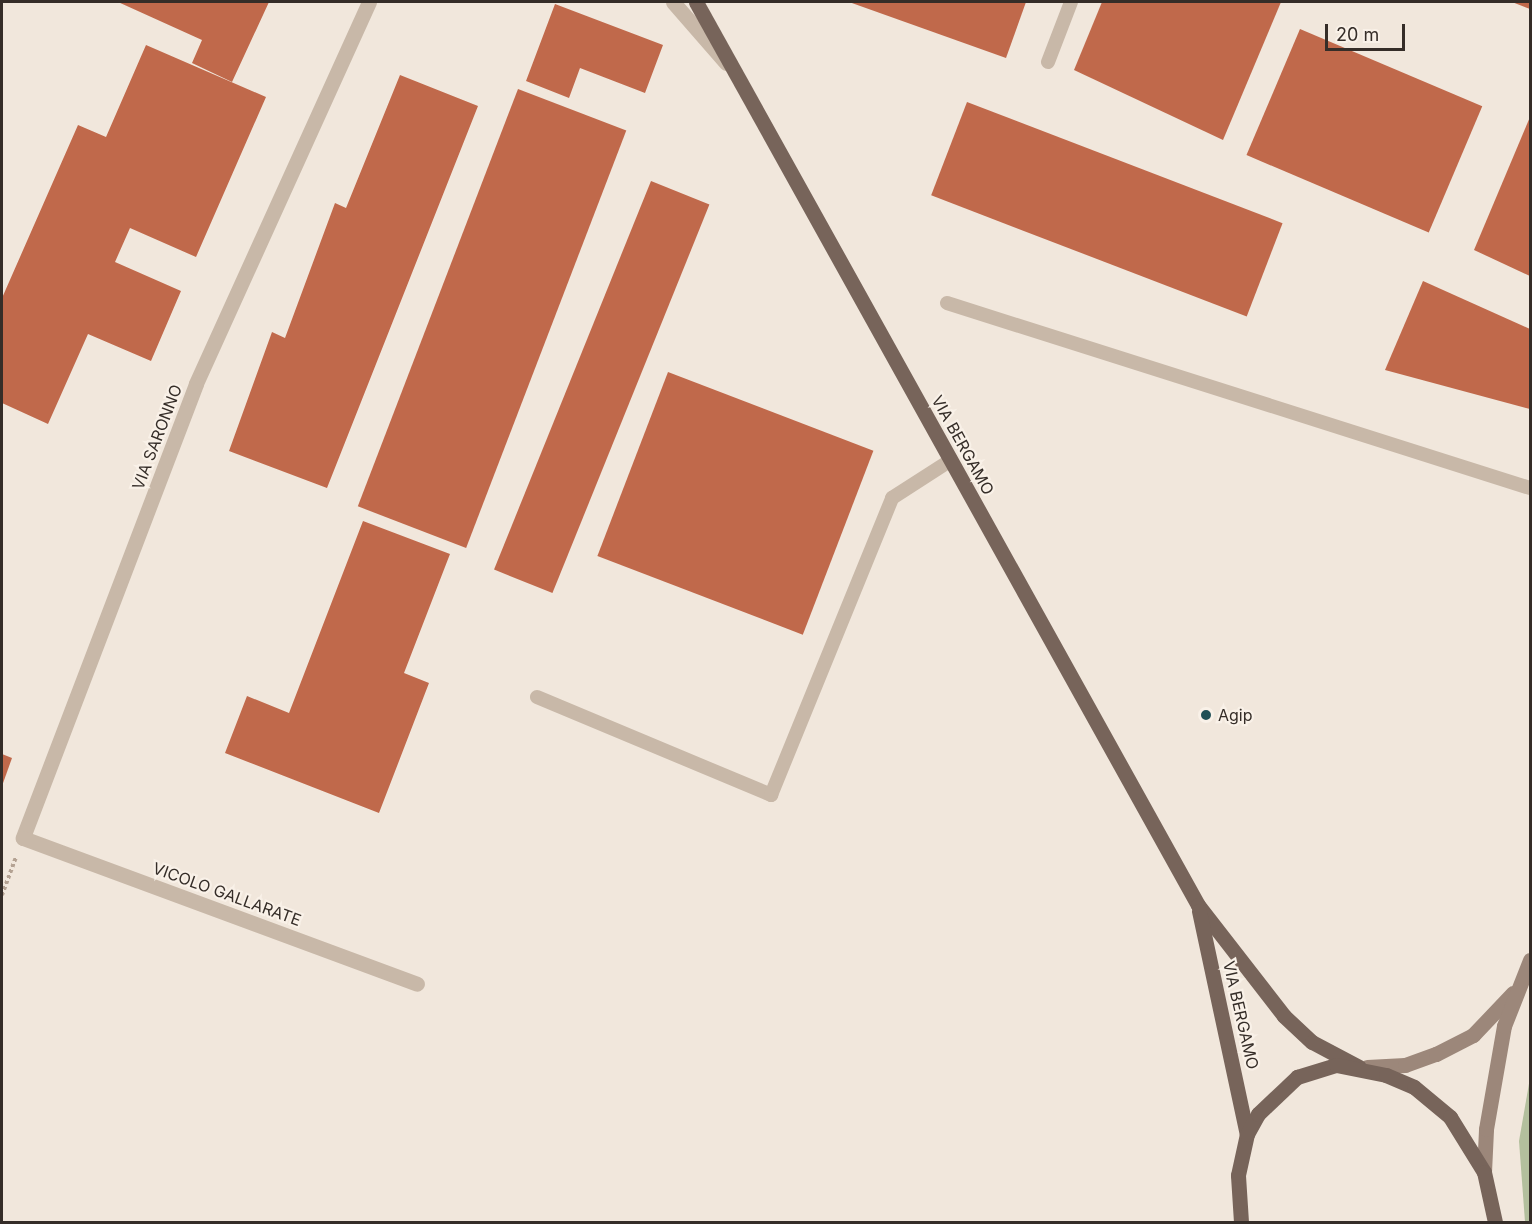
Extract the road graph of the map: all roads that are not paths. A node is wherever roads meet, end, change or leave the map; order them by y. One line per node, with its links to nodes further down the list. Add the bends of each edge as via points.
1 (369, 2): 11 (street, VIA SARONNO, via 196,384)
2 (673, 2): 6 (street)
3 (696, 2): 6 (main road, VIA BERGAMO)
4 (1071, 2): 5 (lane)
5 (1048, 62)
6 (737, 75): 8 (main road, VIA BERGAMO)
7 (947, 303): 9 (lane)
8 (951, 460): 10 (lane, via 892,498 771,795); 12 (main road, VIA BERGAMO)
9 (1530, 488)
10 (537, 697)
11 (23, 838): 14 (street, VICOLO GALLARATE)
12 (1198, 905): 16 (main road, VIA BERGAMO, via 1284,1016 1312,1042); 17 (main road, VIA BERGAMO)
13 (1530, 960): 15 (main road)
14 (417, 984)
15 (1517, 988): 16 (main road, via 1473,1035 1436,1054 1405,1065); 18 (main road, via 1496,1064)
16 (1359, 1067): 17 (main road, via 1336,1065 1297,1077 1269,1099); 18 (main road, via 1414,1087 1433,1101 1465,1136)
17 (1247, 1134): 19 (main road, via 1238,1175)
18 (1484, 1172): 20 (main road)
19 (1240, 1221)
20 (1495, 1222)

